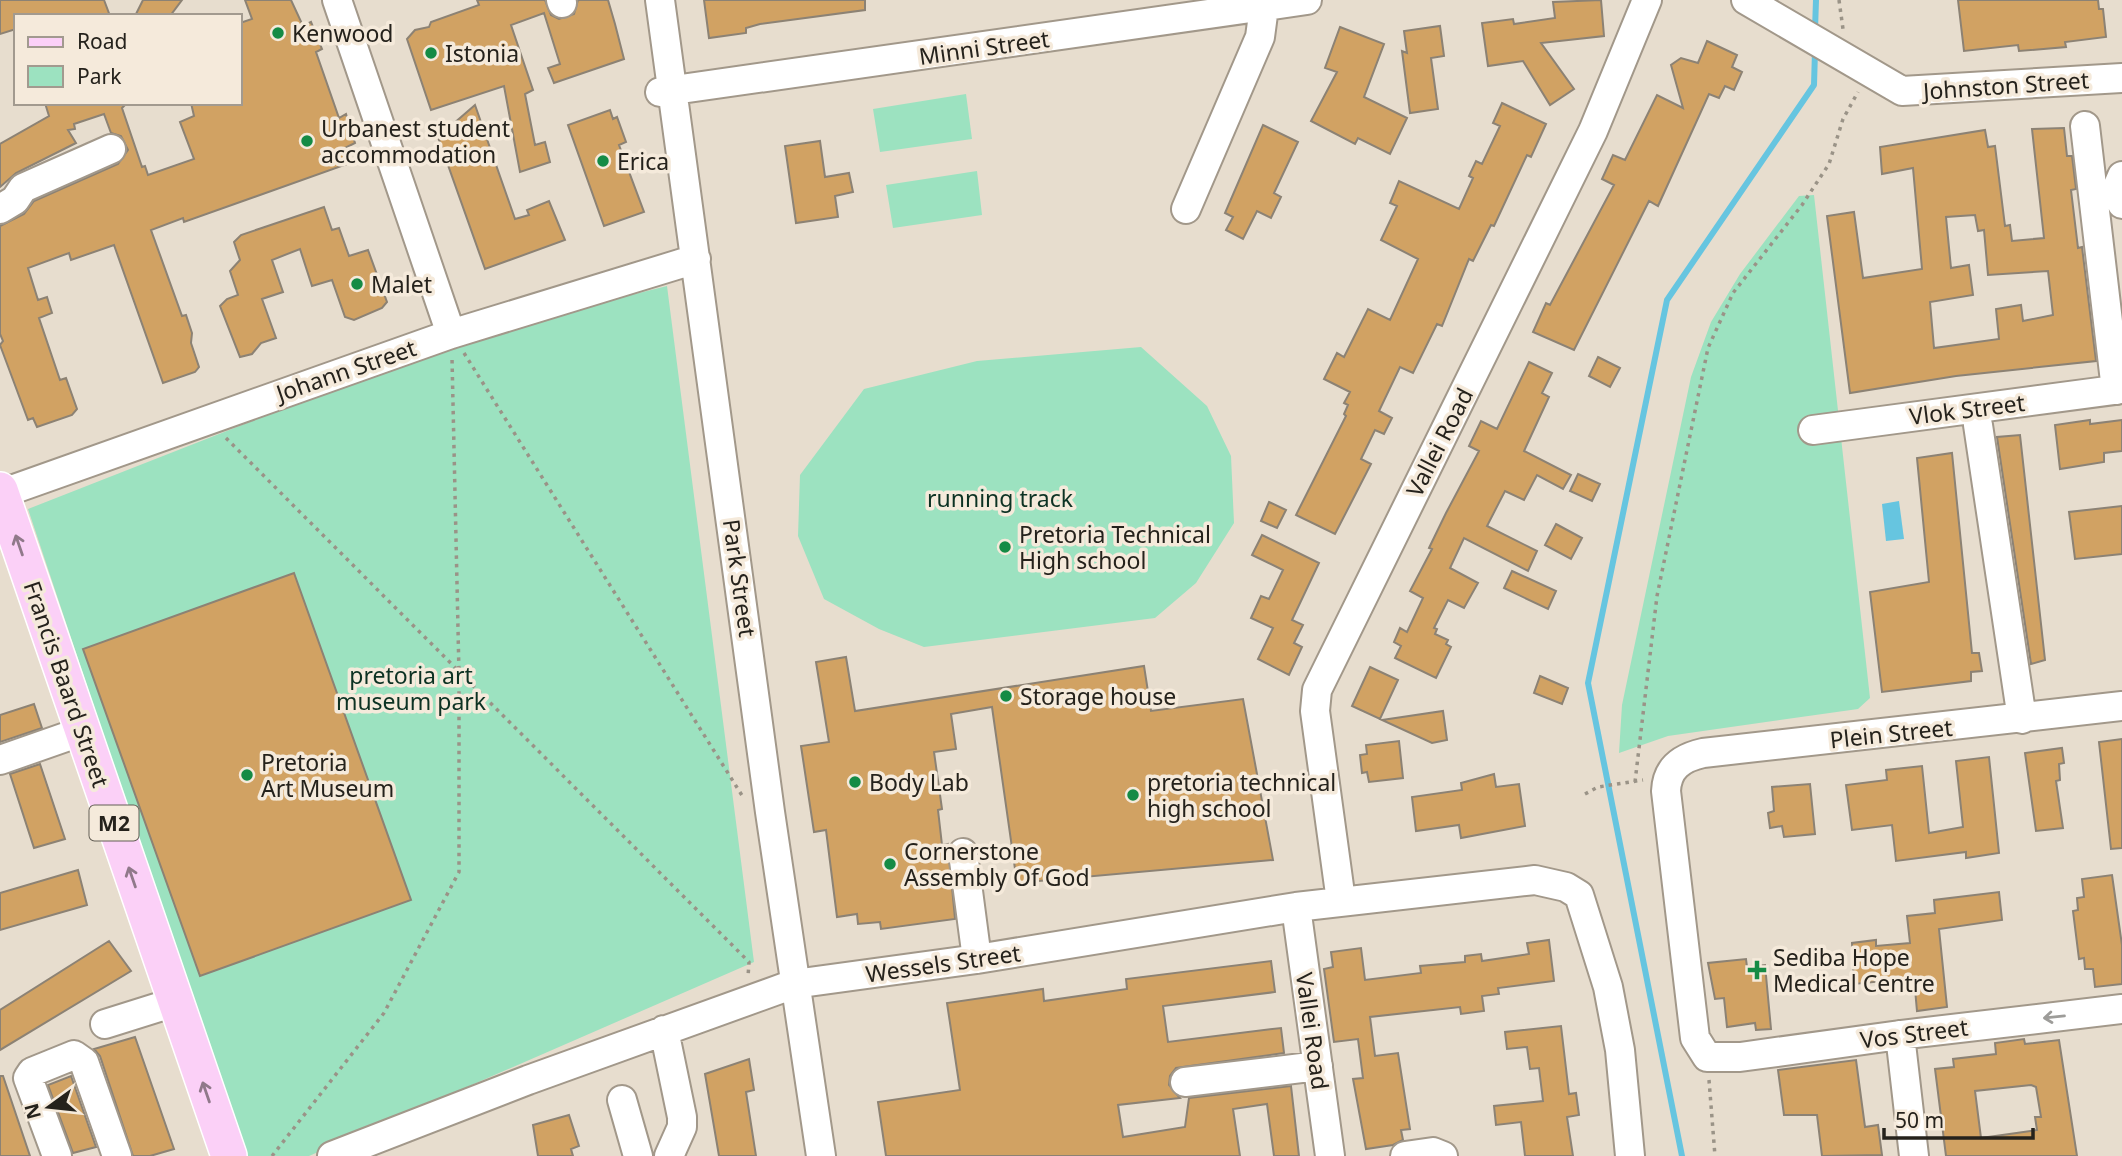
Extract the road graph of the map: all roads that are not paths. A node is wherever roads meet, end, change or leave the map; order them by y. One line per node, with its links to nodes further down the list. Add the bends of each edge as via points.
1 (337, 0): 17 (street)
2 (648, 0): 9 (street, Park Street)
3 (660, 0): 9 (street, Park Street)
4 (1307, 0): 7 (street, Minni Street)
5 (1647, 0): 27 (street, Vallei Road, via 1593,131 1317,690 1315,711)
6 (1746, 0): 8 (street, Johnston Street, via 1902,91)
7 (1264, 7): 9 (street, Minni Street); 15 (street, via 1260,37)
8 (2122, 78)
9 (666, 91): 16 (street, Park Street)
10 (2085, 126): 18 (street)
11 (111, 149): 14 (street, via 23,188)
12 (2122, 176): 13 (street)
13 (2122, 204)
14 (0, 209)
15 (1186, 209)
16 (689, 261): 17 (street, Johann Street); 30 (street, Park Street); 30 (street, Park Street, via 754,815)
17 (451, 334): 21 (street, Johann Street)
18 (2119, 389): 20 (street, Vlok Street)
19 (1978, 425): 23 (street)
20 (1812, 430)
21 (0, 493): 24 (main road, Francis Baard Street / M2, one-way to 21)
22 (2122, 706): 23 (street, Plein Street)
23 (2022, 719): 36 (street, Plein Street, via 1703,753 1688,756 1668,775 1666,791 1695,1038)
24 (83, 731): 25 (street); 31 (main road, Francis Baard Street / M2, one-way to 24)
25 (0, 760)
26 (963, 853): 29 (street)
27 (1341, 901): 28 (street, Wessels Street); 51 (street, Wessels Street, via 1535,880 1566,887 1578,895 1620,1050)
28 (1296, 907): 29 (street, Wessels Street); 37 (street, Vallei Road)
29 (976, 959): 30 (street, Wessels Street)
30 (787, 986): 34 (street, Wessels Street); 46 (street, Park Street); 47 (street, Park Street)
31 (174, 1002): 33 (street); 42 (main road, Francis Baard Street / M2, one-way to 31)
32 (2122, 1009): 35 (street, Vos Street, one-way to 35)
33 (105, 1024)
34 (664, 1030): 43 (street, Wessels Street); 45 (street, via 682,1117)
35 (1900, 1035): 36 (street, Vos Street, via 1740,1057); 52 (street)
36 (1707, 1057)
37 (1318, 1066): 38 (street); 48 (street, Vallei Road)
38 (1185, 1082)
39 (622, 1100): 44 (street)
40 (107, 1153): 41 (street, via 84,1062 74,1055 32,1072 28,1078)
41 (57, 1156)
42 (229, 1156)
43 (332, 1156)
44 (638, 1156)
45 (669, 1156)
46 (806, 1156)
47 (821, 1156)
48 (1330, 1156)
49 (1405, 1156): 50 (street, via 1433,1152)
50 (1443, 1156)
51 (1630, 1156)
52 (1914, 1156)

